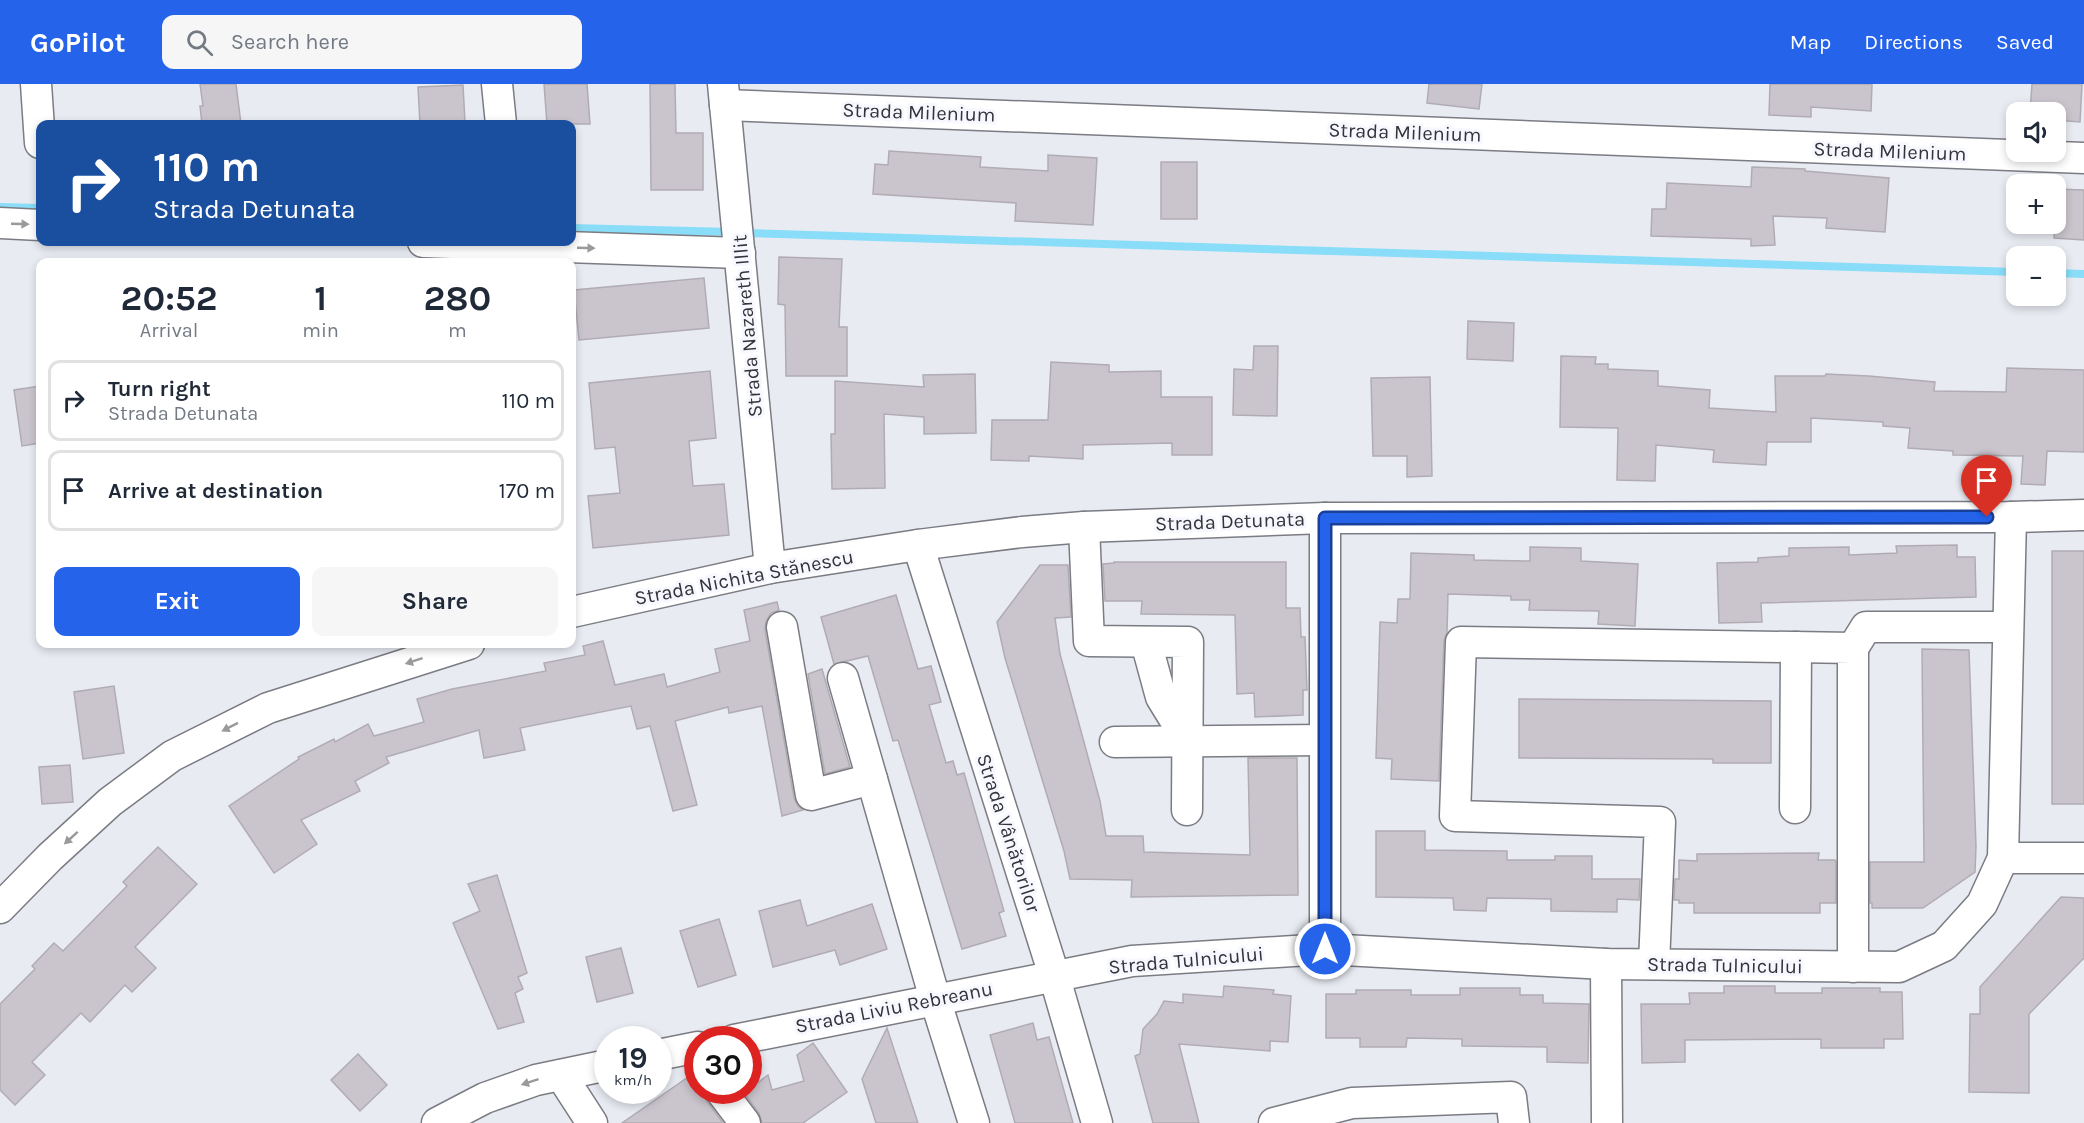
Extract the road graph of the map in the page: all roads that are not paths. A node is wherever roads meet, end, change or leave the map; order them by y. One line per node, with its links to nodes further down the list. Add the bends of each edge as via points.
1 (36, 84): 4 (street)
2 (497, 84): 5 (street)
3 (724, 94): 6 (street, Strada Milenium); 11 (street, Strada Nazareth Illit)
4 (38, 120)
5 (501, 120)
6 (2084, 158)
7 (0, 224): 8 (street, one-way to 8)
8 (36, 225)
9 (468, 246): 10 (street)
10 (512, 250): 11 (street, one-way to 11)
11 (740, 253): 17 (street, Strada Nazareth Illit)
12 (2084, 515): 13 (street, Strada Detunata)
13 (2011, 517): 14 (street, Strada Detunata); 20 (street, Strada Tulnicului)
14 (1325, 518): 15 (street, Strada Detunata); 26 (street)
15 (1084, 527): 16 (street, Strada Detunata); 21 (street, via 1089,641)
16 (918, 545): 17 (street, Strada Nichita Stănescu); 39 (street, Strada Vânătorilor)
17 (770, 568): 18 (street, Strada Nichita Stănescu)
18 (576, 611)
19 (782, 627): 29 (street, via 811,795)
20 (2007, 627): 24 (street, via 1866,627); 32 (street, Strada Tulnicului)
21 (1146, 642): 27 (street, via 1161,697); 27 (street, via 1188,642)
22 (1796, 647): 24 (street); 30 (street); 37 (street, via 1461,642 1455,816 1660,822)
23 (456, 648): 34 (street, one-way to 34, via 268,708 172,756 110,802)
24 (1853, 648): 38 (street)
25 (843, 678): 29 (street)
26 (1324, 740): 27 (street); 35 (street)
27 (1188, 741): 28 (street); 31 (street)
28 (1115, 742)
29 (872, 779): 40 (street)
30 (1795, 808)
31 (1187, 810)
32 (2003, 858): 33 (street); 38 (street, Strada Tulnicului, via 1983,904 1944,946 1899,967)
33 (2084, 858)
34 (0, 908)
35 (1325, 949): 36 (street, Strada Tulnicului); 39 (street, Strada Tulnicului, via 1132,961)
36 (1606, 964): 37 (street, Strada Tulnicului); 52 (street)
37 (1654, 964): 38 (street, Strada Tulnicului)
38 (1854, 967)
39 (1054, 975): 40 (street, Strada Liviu Rebreanu); 49 (street, Strada Vânătorilor)
40 (935, 999): 41 (street, Strada Liviu Rebreanu); 48 (street)
41 (762, 1034)
42 (594, 1068): 43 (street)
43 (561, 1075): 45 (street, one-way to 45, via 485,1098); 46 (street)
44 (731, 1104): 47 (street)
45 (437, 1123)
46 (592, 1123)
47 (745, 1123)
48 (974, 1123)
49 (1097, 1123)
50 (1274, 1123): 51 (street, via 1352,1103 1511,1097)
51 (1514, 1123)
52 (1607, 1123)

